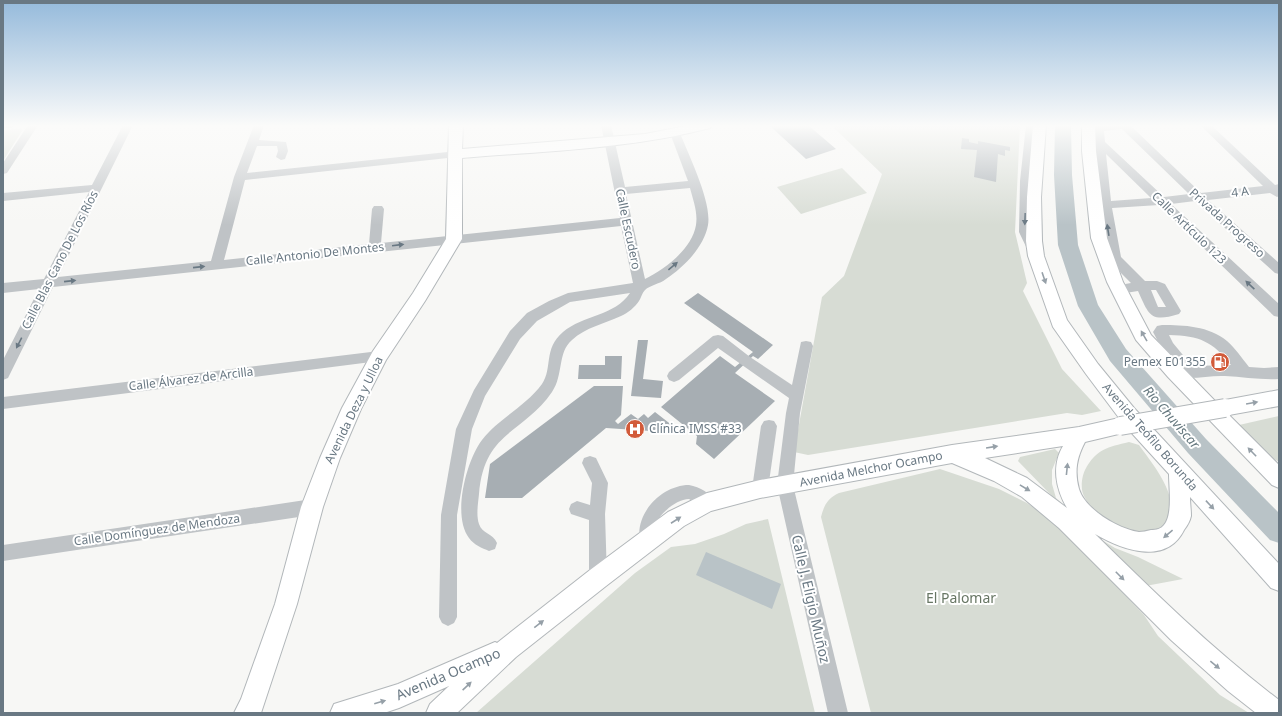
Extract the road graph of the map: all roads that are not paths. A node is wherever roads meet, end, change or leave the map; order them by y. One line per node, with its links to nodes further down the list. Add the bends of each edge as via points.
1 (11, 158): 15 (street)
2 (111, 158): 18 (street, Calle Blas Cano De Los Ríos)
3 (247, 158): 16 (street)
4 (415, 158): 16 (street)
5 (457, 158): 27 (main road, Avenida Deza y Ulloa)
6 (613, 158): 20 (street, Calle Escudero)
7 (685, 158): 17 (street)
8 (1028, 158): 29 (street, Avenida Teófilo Borunda, one-way to 29, via 1025,232)
9 (1037, 158): 29 (main road, Avenida Teófilo Borunda)
10 (1097, 158): 25 (main road)
11 (1100, 158): 25 (street)
12 (1116, 158): 23 (street, Calle Artículo 123)
13 (1159, 158): 22 (street, Privada Progreso)
14 (1242, 158): 19 (street)
15 (3, 171)
16 (240, 177): 31 (street)
17 (695, 184): 20 (street); 35 (street, one-way to 17, via 662,276 696,241 702,225 702,212)
18 (96, 188): 21 (street); 33 (street, Calle Blas Cano De Los Ríos)
19 (1277, 190): 22 (street, 4 A)
20 (620, 191): 26 (street, Calle Escudero)
21 (3, 197)
22 (1198, 197): 23 (street, 4 A); 32 (street, Privada Progreso)
23 (1161, 201): 25 (street, 4 A); 37 (street, Calle Artículo 123, one-way to 23)
24 (378, 209): 28 (street)
25 (1100, 210): 30 (street, one-way to 25, via 1107,225); 34 (main road, via 1099,238)
26 (627, 221): 27 (street, Calle Antonio De Montes); 35 (street, Calle Escudero)
27 (454, 239): 28 (street, Calle Antonio De Montes, one-way to 27); 39 (main road, Avenida Deza y Ulloa, via 419,298)
28 (375, 248): 31 (street, Calle Antonio De Montes)
29 (1035, 248): 52 (main road, Avenida Teófilo Borunda, one-way to 52, via 1059,322 1127,414)
30 (1114, 258): 34 (street); 34 (street, via 1143,286)
31 (216, 265): 33 (street, Calle Antonio De Montes, one-way to 31)
32 (1279, 270)
33 (49, 283): 36 (street, Calle Antonio De Montes); 43 (street, Calle Blas Cano De Los Ríos, one-way to 43)
34 (1117, 285): 40 (main road, one-way to 34, via 1146,340)
35 (640, 287): 59 (street, via 636,297 619,312 583,326 558,345 551,384 494,436 479,455 471,493 469,519 475,534); 63 (street, via 568,298 532,317 515,335 479,394 464,429 450,516)
36 (3, 288)
37 (1279, 312)
38 (806, 346): 45 (street, Calle J. Eligio Muñoz)
39 (379, 356): 47 (street, Calle Álvarez de Arcilla); 56 (main road, Avenida Deza y Ulloa, via 352,408)
40 (1182, 372): 41 (street); 41 (street, via 1160,332 1162,330 1208,336 1220,343); 53 (main road, one-way to 40)
41 (1245, 372): 42 (street)
42 (1279, 373)
43 (3, 374)
44 (674, 376): 45 (street, via 718,340)
45 (797, 396): 54 (street, Calle J. Eligio Muñoz)
46 (1278, 399): 49 (main road, Avenida Melchor Ocampo, one-way to 46, bridge)
47 (3, 403)
48 (769, 426): 55 (street)
49 (1078, 435): 50 (main road, Avenida Melchor Ocampo, one-way to 49); 52 (main road, one-way to 49, via 1180,517 1172,532 1162,539 1139,542 1116,535 1093,522 1079,510 1068,492 1068,455)
50 (952, 454): 54 (main road, Avenida Melchor Ocampo); 69 (main road, one-way to 69, via 984,466 1029,491 1064,519 1207,658)
51 (590, 462): 58 (street, via 600,483)
52 (1179, 471): 62 (main road, Avenida Teófilo Borunda, one-way to 62)
53 (1275, 473)
54 (785, 485): 55 (main road, Avenida Melchor Ocampo); 68 (street, Calle J. Eligio Muñoz)
55 (760, 489): 61 (main road, Avenida Melchor Ocampo, via 707,503 676,519)
56 (312, 507): 60 (street, Calle Domínguez de Mendoza); 65 (main road, Avenida Deza y Ulloa, via 286,604)
57 (576, 509): 58 (street)
58 (597, 514): 61 (street)
59 (489, 543)
60 (3, 553)
61 (598, 578): 64 (main road, Avenida Melchor Ocampo, one-way to 61)
62 (1279, 580)
63 (448, 617)
64 (508, 649): 66 (main road, Avenida Ocampo, one-way to 64, via 399,696); 67 (main road, Avenida Ocampo, one-way to 64)
65 (250, 711)
66 (343, 713)
67 (439, 713)
68 (838, 713)
69 (1276, 713)

